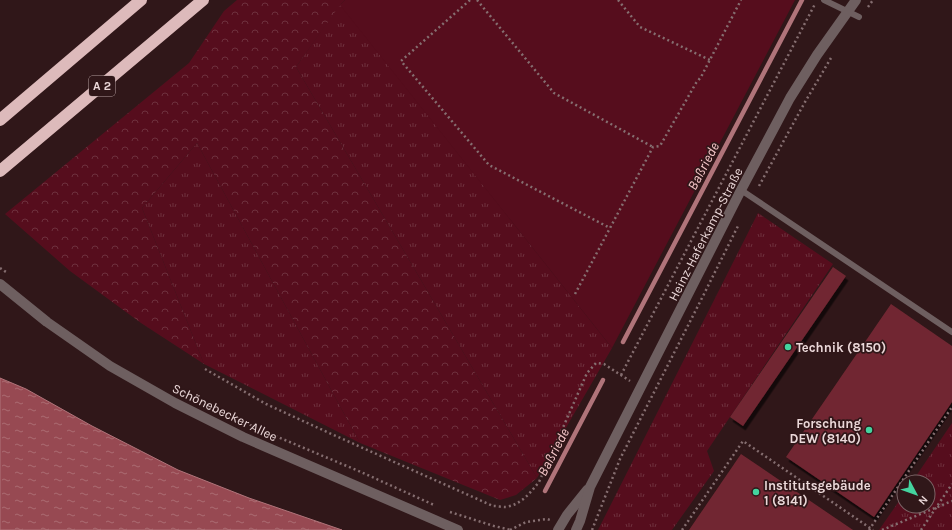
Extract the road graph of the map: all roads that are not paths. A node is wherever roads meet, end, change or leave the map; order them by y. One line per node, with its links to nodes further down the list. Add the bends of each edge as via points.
1 (141, 0): 7 (highway)
2 (203, 0): 8 (highway, A 2)
3 (824, 0): 5 (lane)
4 (856, 0): 5 (street, Heinz-Haferkamp-Straße)
5 (848, 12): 6 (lane); 9 (street, Heinz-Haferkamp-Straße, via 790,98)
6 (859, 17)
7 (0, 120)
8 (0, 171)
9 (741, 190): 11 (lane); 12 (street, Heinz-Haferkamp-Straße)
10 (0, 284): 13 (street, Schönebecker Allee, via 47,322 110,366 175,403 243,437)
11 (952, 332)
12 (590, 487): 14 (street, Heinz-Haferkamp-Straße); 15 (street, Heinz-Haferkamp-Straße)
13 (458, 530)
14 (558, 530)
15 (576, 530)

